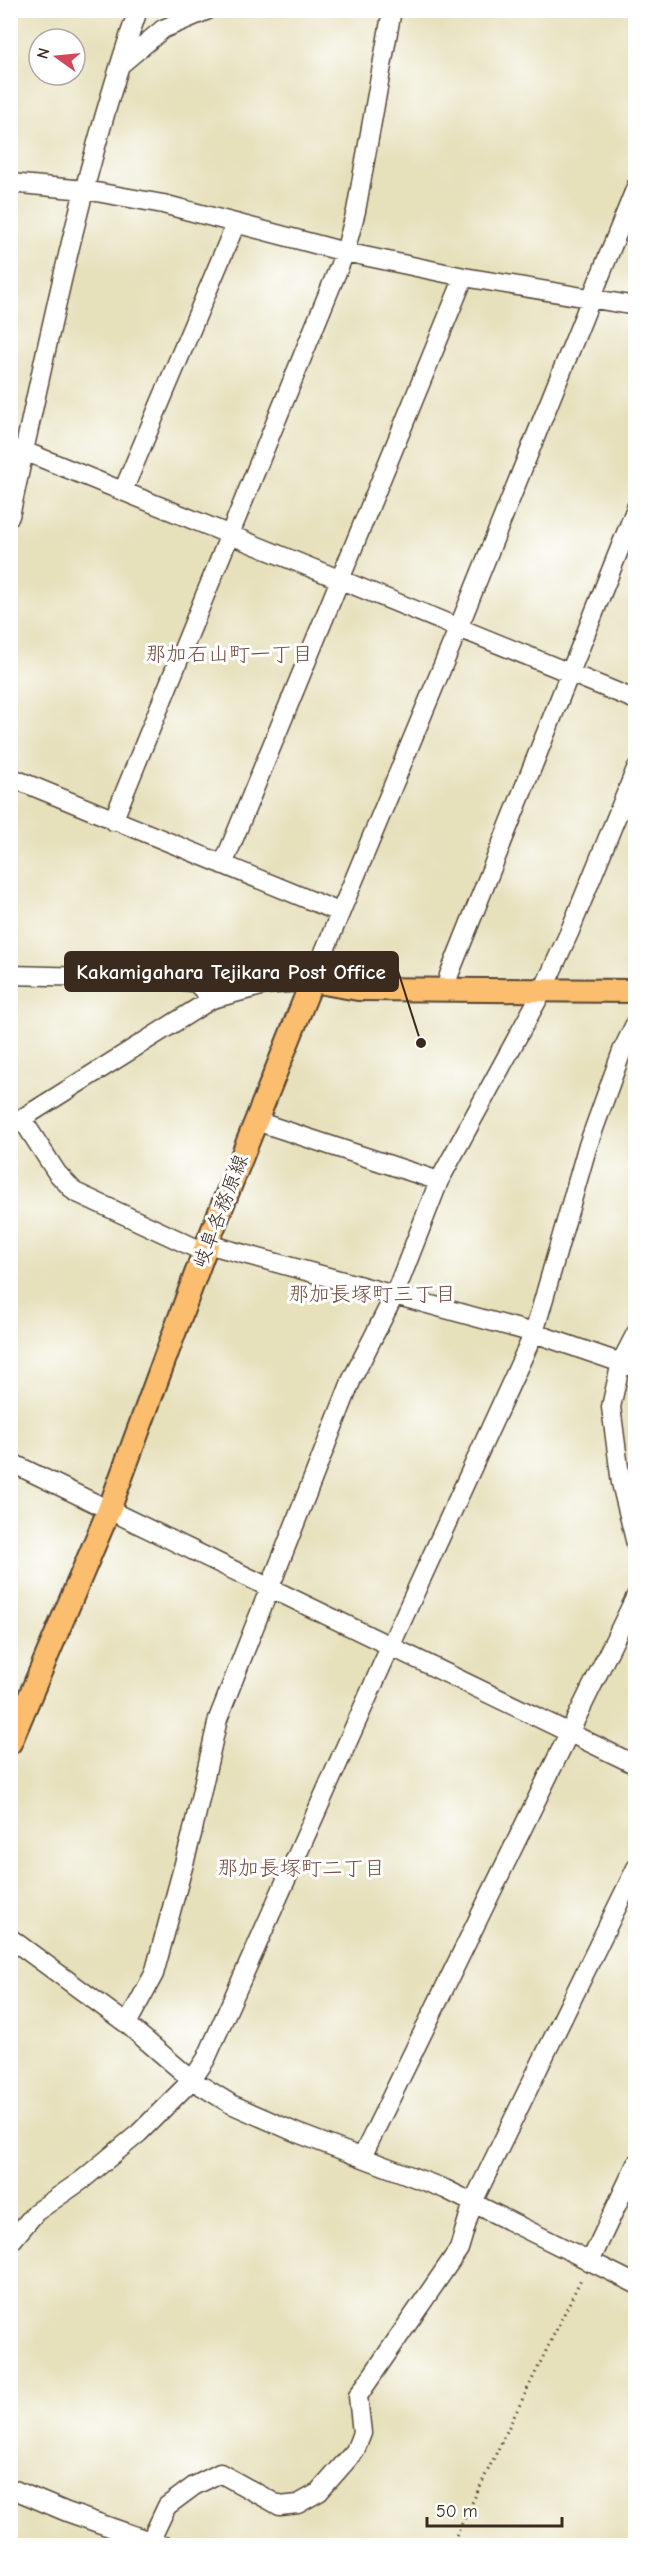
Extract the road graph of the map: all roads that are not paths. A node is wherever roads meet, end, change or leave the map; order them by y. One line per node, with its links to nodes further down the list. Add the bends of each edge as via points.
1 (138, 10): 4 (street)
2 (208, 10): 4 (street, via 163,29)
3 (392, 10): 9 (street)
4 (119, 66): 7 (street)
5 (10, 183): 7 (street)
6 (636, 187): 11 (street)
7 (85, 190): 8 (street); 13 (street)
8 (236, 223): 9 (street); 14 (street)
9 (345, 252): 10 (street); 17 (street)
10 (464, 278): 11 (street); 18 (street)
11 (590, 299): 12 (street); 19 (street)
12 (636, 306)
13 (24, 451): 14 (street); 16 (street)
14 (123, 491): 17 (street)
15 (636, 508): 20 (street)
16 (10, 516)
17 (230, 536): 18 (street); 24 (street)
18 (338, 580): 19 (street); 25 (street)
19 (458, 629): 20 (street); 26 (street)
20 (569, 673): 21 (street); 29 (street)
21 (636, 700)
22 (636, 769): 30 (street)
23 (10, 777): 24 (street)
24 (113, 820): 25 (street)
25 (223, 865): 26 (street)
26 (339, 912): 28 (street)
27 (10, 975): 32 (street, via 171,979 196,983)
28 (312, 981): 29 (main road, via 358,989); 32 (street, via 265,985); 34 (main road, 岐阜各務原線)
29 (446, 990): 30 (main road)
30 (543, 990): 31 (main road); 36 (street)
31 (636, 991)
32 (212, 999): 35 (street)
33 (636, 1022): 39 (street, via 587,1148)
34 (256, 1121): 36 (street); 37 (main road, 岐阜各務原線)
35 (16, 1123): 37 (street, via 75,1192)
36 (440, 1181): 38 (street)
37 (205, 1248): 38 (street); 43 (main road, 岐阜各務原線)
38 (394, 1296): 39 (street); 45 (street, via 352,1379)
39 (534, 1333): 41 (street); 47 (street)
40 (636, 1333): 41 (street)
41 (628, 1365): 44 (street, via 611,1407 621,1483)
42 (10, 1462): 43 (street)
43 (109, 1509): 45 (street); 49 (main road, 岐阜各務原線)
44 (636, 1544)
45 (271, 1589): 47 (street); 53 (street, via 218,1719 154,1974)
46 (636, 1596): 48 (street)
47 (390, 1647): 48 (street); 54 (street, via 206,2059)
48 (568, 1732): 50 (street); 55 (street)
49 (10, 1743)
50 (636, 1765)
51 (636, 1868): 57 (street)
52 (10, 1938): 53 (street)
53 (127, 2024): 54 (street)
54 (192, 2080): 55 (street, via 273,2124); 58 (street, via 139,2133 36,2212)
55 (362, 2157): 57 (street)
56 (636, 2164): 59 (street)
57 (473, 2202): 59 (street); 62 (street, via 459,2249 358,2396 362,2433 356,2451 319,2492 298,2504 280,2506 220,2473 167,2506)
58 (10, 2243)
59 (590, 2262): 60 (street)
60 (636, 2284)
61 (10, 2488): 62 (street)
62 (154, 2544)

